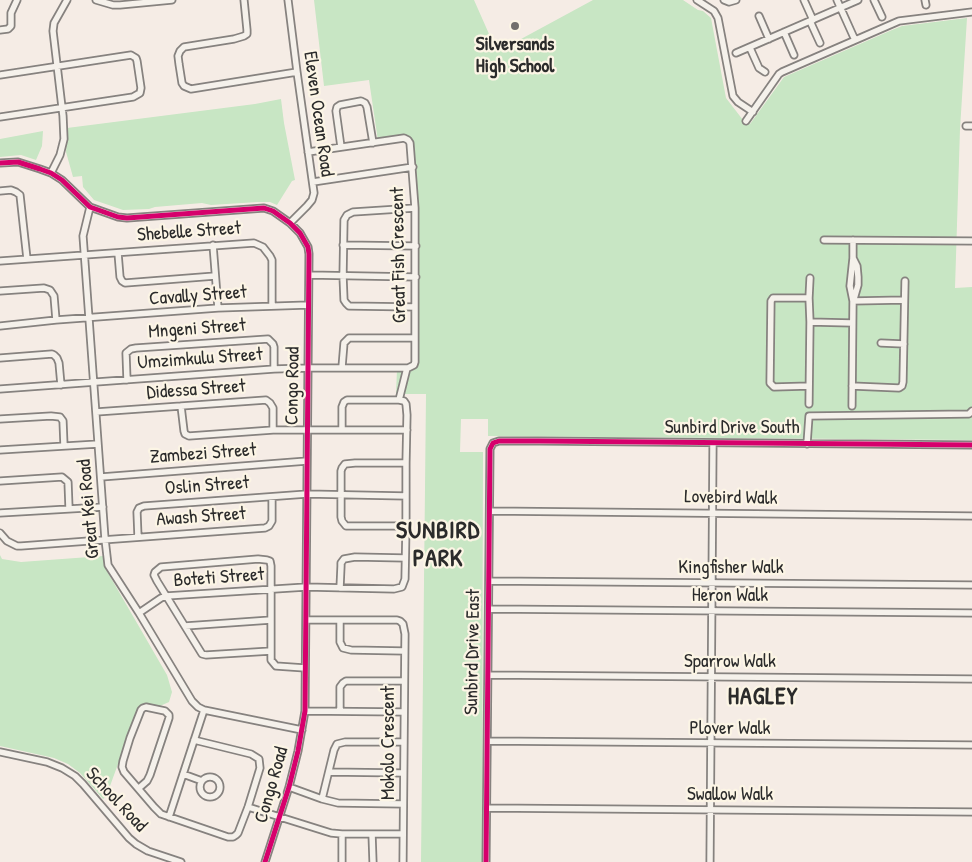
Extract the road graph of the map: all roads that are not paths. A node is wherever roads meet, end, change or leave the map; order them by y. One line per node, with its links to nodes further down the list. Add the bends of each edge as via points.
1 (17, 0): 19 (street, via 11,12 11,26)
2 (67, 0): 27 (street, via 52,32)
3 (96, 0): 4 (street, via 120,5)
4 (172, 0)
5 (244, 0): 28 (street, via 246,34 184,47 178,56 182,84 191,89)
6 (288, 0): 28 (street, Eleven Ocean Road)
7 (697, 0): 32 (street, via 714,11 718,18 733,96)
8 (724, 0): 9 (street)
9 (736, 0)
10 (804, 0): 18 (street)
11 (837, 0): 14 (street)
12 (858, 0): 14 (street)
13 (874, 0): 17 (street)
14 (840, 8): 18 (street); 22 (street)
15 (972, 12): 22 (street, via 901,20)
16 (759, 16): 21 (street)
17 (882, 17)
18 (811, 20): 20 (street); 23 (street)
19 (0, 30)
20 (784, 32): 21 (street); 26 (street)
21 (769, 39): 24 (street)
22 (855, 40): 32 (street, via 782,72)
23 (820, 43)
24 (750, 48): 25 (street); 29 (street, via 759,68)
25 (736, 54)
26 (794, 55)
27 (56, 67): 30 (street); 31 (street); 31 (street, via 131,55 138,64 141,88 137,95)
28 (296, 72): 37 (street, Eleven Ocean Road)
29 (766, 72)
30 (0, 75)
31 (62, 109): 33 (street); 40 (street, via 63,147)
32 (753, 112): 34 (street)
33 (0, 118)
34 (746, 121)
35 (373, 143): 36 (street, Great Fish Crescent); 36 (street, via 367,107 361,101 337,107); 39 (street, Great Fish Crescent, via 408,140)
36 (341, 147): 37 (street, Great Fish Crescent)
37 (308, 152): 41 (street, Eleven Ocean Road)
38 (0, 163): 40 (street, Congo Road, via 18,162)
39 (413, 168): 41 (street); 44 (street, Great Fish Crescent)
40 (51, 173): 43 (street, Congo Road)
41 (313, 182): 45 (street, Eleven Ocean Road, via 312,200)
42 (0, 191): 54 (street, via 11,190 20,195)
43 (90, 207): 45 (street, Congo Road, via 127,218 264,208); 53 (street, Great Kei Road, via 83,236)
44 (415, 208): 50 (street, via 347,215); 51 (street, Great Fish Crescent)
45 (290, 223): 56 (street, Congo Road, via 308,246)
46 (824, 240): 47 (street)
47 (853, 240): 48 (street); 65 (street, via 850,277)
48 (972, 241)
49 (213, 245): 52 (street, Shebelle Street); 57 (street); 67 (street, Shebelle Street, via 249,242 263,247 272,260)
50 (343, 245): 51 (street); 58 (street)
51 (416, 246): 59 (street, Great Fish Crescent)
52 (118, 253): 53 (street, Shebelle Street); 57 (street, via 120,277 125,283)
53 (84, 256): 54 (street, Shebelle Street); 70 (street, Great Kei Road)
54 (27, 259): 55 (street, Shebelle Street)
55 (0, 261)
56 (309, 275): 58 (street); 66 (street, Congo Road)
57 (216, 276): 69 (street)
58 (343, 276): 59 (street); 68 (street, via 344,300 349,306)
59 (416, 277): 68 (street, Great Fish Crescent)
60 (810, 278): 63 (street)
61 (905, 281): 64 (street)
62 (0, 291): 71 (street, via 48,289 54,296)
63 (809, 298): 72 (street); 86 (street, via 773,298 771,301 770,364 770,383 774,387)
64 (904, 300): 65 (street); 77 (street)
65 (853, 301): 73 (street)
66 (308, 305): 67 (street, Cavally Street); 80 (street, Congo Road)
67 (272, 306): 69 (street, Cavally Street)
68 (415, 307): 75 (street, Great Fish Crescent)
69 (218, 308): 70 (street, Cavally Street)
70 (89, 318): 71 (street, Cavally Street); 84 (street, Great Kei Road)
71 (56, 320): 74 (street, Cavally Street)
72 (810, 322): 73 (street); 86 (street)
73 (852, 323): 87 (street)
74 (0, 326)
75 (415, 338): 79 (street, via 349,338 344,343); 81 (street, Great Fish Crescent, via 415,362)
76 (881, 343): 77 (street)
77 (904, 344): 87 (street, via 902,386)
78 (0, 358): 85 (street, via 54,355 59,363)
79 (342, 367): 80 (street); 81 (street)
80 (308, 368): 82 (street, Umzimkulu Street); 97 (street, Congo Road)
81 (407, 368): 89 (street)
82 (274, 369): 83 (street, Umzimkulu Street); 83 (street, Mngeni Street, via 274,347 268,339 131,348 126,353)
83 (127, 380): 84 (street, Umzimkulu Street)
84 (94, 382): 85 (street, Umzimkulu Street); 94 (street, Great Kei Road)
85 (61, 385): 88 (street, Umzimkulu Street)
86 (809, 386): 90 (street)
87 (852, 386): 92 (street)
88 (0, 389)
89 (399, 400): 98 (street, via 347,400 342,407); 99 (street, via 404,401 407,408)
90 (808, 404)
91 (181, 406): 94 (street, Didessa Street); 96 (street, via 184,431 189,436); 96 (street, Didessa Street, via 266,400 272,406)
92 (852, 406)
93 (972, 411): 103 (street, via 968,414 809,416)
94 (96, 412): 102 (street, Great Kei Road)
95 (0, 419): 105 (street, via 60,416)
96 (273, 430): 97 (street)
97 (307, 430): 98 (street); 107 (street, Congo Road)
98 (342, 430): 99 (street)
99 (407, 430): 108 (street)
100 (493, 443): 101 (street, Sunbird Drive South); 117 (street, Sunbird Drive East, via 490,449)
101 (713, 443): 103 (street, Sunbird Drive South); 119 (street)
102 (98, 444): 105 (street); 109 (street, Great Kei Road)
103 (807, 444): 104 (street, Sunbird Drive South)
104 (972, 445)
105 (64, 446): 106 (street)
106 (0, 450)
107 (307, 461): 109 (street, Zambezi Street); 111 (street, Congo Road)
108 (406, 463): 113 (street, via 345,464 341,471); 114 (street)
109 (101, 477): 115 (street, Great Kei Road)
110 (0, 481): 116 (street, via 62,477 68,482)
111 (307, 494): 112 (street, Oslin Street); 113 (street, Oslin Street); 129 (street, Congo Road)
112 (272, 496): 123 (street, Awash Street, via 272,521 267,527); 123 (street, Oslin Street, via 144,506 137,512)
113 (341, 496): 114 (street, Oslin Street); 121 (street, via 341,517 346,526)
114 (406, 496): 121 (street)
115 (103, 506): 116 (street); 124 (street, Great Kei Road)
116 (69, 508): 118 (street)
117 (490, 511): 119 (street, Lovebird Walk); 126 (street, Sunbird Drive East)
118 (0, 513)
119 (712, 513): 120 (street, Lovebird Walk); 127 (street)
120 (972, 516)
121 (406, 526): 125 (street)
122 (0, 534): 124 (street, Awash Street, via 17,546)
123 (138, 537): 124 (street, Awash Street)
124 (105, 540): 135 (street, Great Kei Road, via 108,565)
125 (405, 558): 130 (street, via 344,559 341,562); 130 (street, Boteti Street, via 401,588)
126 (489, 581): 127 (street, Kingfisher Walk); 133 (street, Sunbird Drive East)
127 (712, 583): 128 (street, Kingfisher Walk); 134 (street)
128 (972, 585)
129 (306, 587): 130 (street, Boteti Street); 131 (street, Boteti Street); 138 (street, Congo Road)
130 (340, 588)
131 (271, 589): 132 (street, Boteti Street); 132 (street, via 271,563 258,559 161,567 154,574); 137 (street)
132 (166, 596): 135 (street, Boteti Street); 140 (street)
133 (489, 609): 134 (street, Heron Walk); 144 (street, Sunbird Drive East)
134 (712, 610): 136 (street, Heron Walk); 145 (street)
135 (139, 613): 148 (street, Great Kei Road, via 192,701)
136 (972, 613)
137 (271, 620): 140 (street); 142 (street)
138 (306, 620): 139 (street, Mokolo Crescent); 143 (street, Congo Road)
139 (340, 620): 141 (street, via 343,648); 141 (street, Mokolo Crescent, via 400,621 405,628)
140 (185, 626): 142 (street, via 204,655)
141 (404, 650): 147 (street, Mokolo Crescent)
142 (271, 651): 143 (street, via 271,660 276,666)
143 (305, 668): 149 (street, Congo Road)
144 (488, 675): 145 (street, Sparrow Walk); 155 (street, Sunbird Drive East)
145 (711, 677): 146 (street, Sparrow Walk); 156 (street)
146 (972, 679)
147 (404, 681): 150 (street, via 346,681 340,687); 151 (street, Mokolo Crescent)
148 (204, 710): 152 (street); 153 (street)
149 (305, 711): 150 (street); 152 (street, Congo Road)
150 (340, 711): 151 (street)
151 (404, 712): 154 (street, Mokolo Crescent)
152 (302, 730): 163 (street, Congo Road)
153 (194, 740): 161 (street); 167 (street, via 258,757 260,768)
154 (403, 742): 159 (street, via 338,744); 160 (street, Mokolo Crescent)
155 (488, 742): 156 (street, Plover Walk); 168 (street, Sunbird Drive East)
156 (710, 744): 157 (street, Plover Walk); 169 (street)
157 (972, 746)
158 (0, 752): 176 (street, School Road, via 55,764 70,772 136,844)
159 (329, 772): 160 (street); 165 (street)
160 (403, 773): 166 (street, Mokolo Crescent)
161 (183, 774): 162 (street); 172 (street)
162 (202, 781)
163 (289, 787): 165 (street); 171 (street, Congo Road)
164 (139, 788): 164 (street, via 150,775 169,718 167,712 150,707 143,708 138,715 122,768); 172 (street, via 158,812)
165 (322, 799): 166 (street, via 338,803)
166 (403, 804): 175 (street, Mokolo Crescent)
167 (248, 807): 171 (street); 172 (street, via 238,833 228,837)
168 (487, 808): 169 (street, Swallow Walk); 181 (street, Sunbird Drive East)
169 (710, 810): 170 (street, Swallow Walk); 182 (street)
170 (972, 812)
171 (279, 816): 173 (street); 177 (street, Congo Road)
172 (169, 817)
173 (342, 834): 174 (street); 178 (street)
174 (372, 834): 175 (street); 179 (street)
175 (403, 834): 180 (street, Mokolo Crescent)
176 (181, 862)
177 (265, 862)
178 (342, 862)
179 (373, 862)
180 (403, 862)
181 (486, 862)
182 (710, 862)

